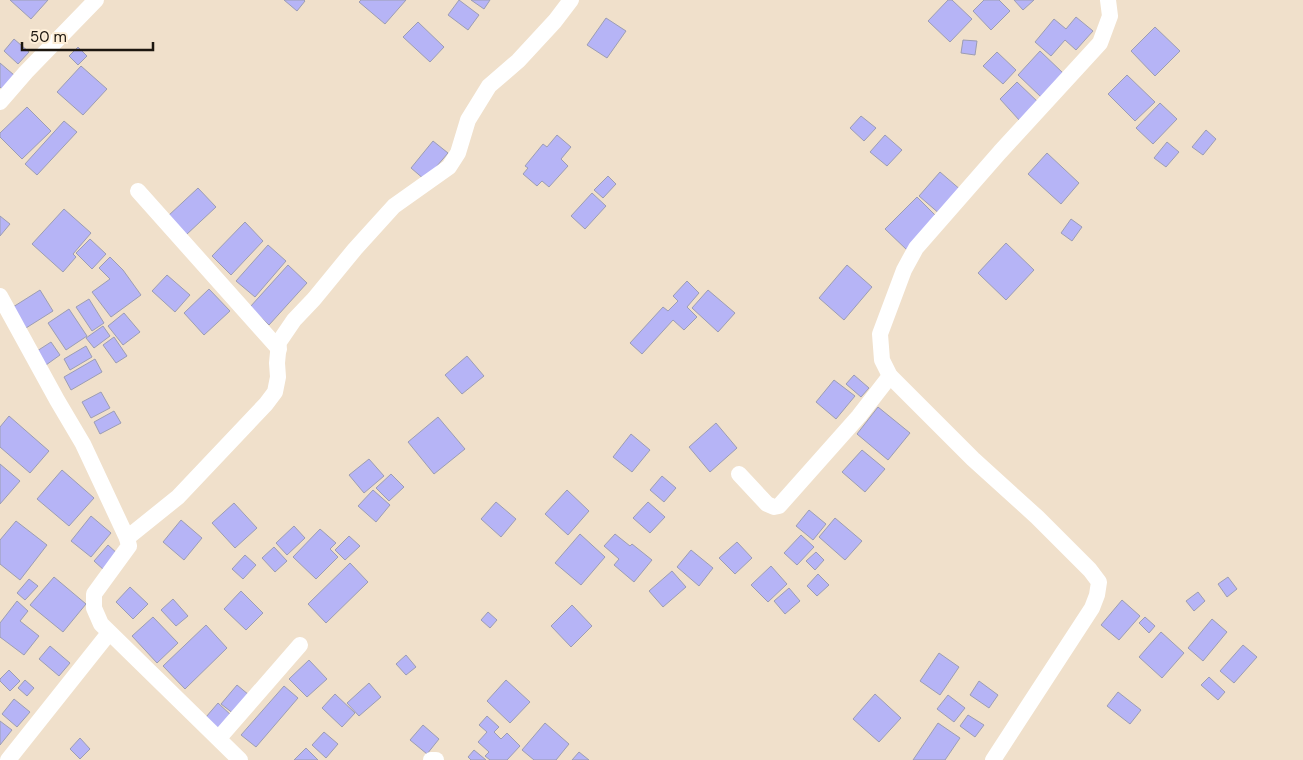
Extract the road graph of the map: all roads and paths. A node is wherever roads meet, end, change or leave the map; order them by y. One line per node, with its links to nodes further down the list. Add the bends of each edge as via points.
1 (96, 0): 4 (street)
2 (571, 0): 7 (street, via 518,61 489,86 468,120 458,153 449,167 394,206 294,320)
3 (1108, 0): 8 (street, via 1110,16 1100,43 916,248 904,270 880,334 882,360)
4 (0, 102)
5 (138, 191): 7 (street)
6 (0, 296): 10 (street, via 84,444)
7 (278, 348): 10 (street, via 275,392 266,404 178,497)
8 (890, 376): 9 (street, via 779,506 767,504); 18 (street, via 1099,582 1092,608)
9 (739, 474)
10 (127, 538): 11 (street, via 129,546 94,594 94,608)
11 (109, 633): 13 (street); 14 (street)
12 (300, 645): 13 (street)
13 (219, 738): 15 (street)
14 (8, 760)
15 (240, 760)
16 (431, 760): 17 (street)
17 (436, 760)
18 (993, 760)

